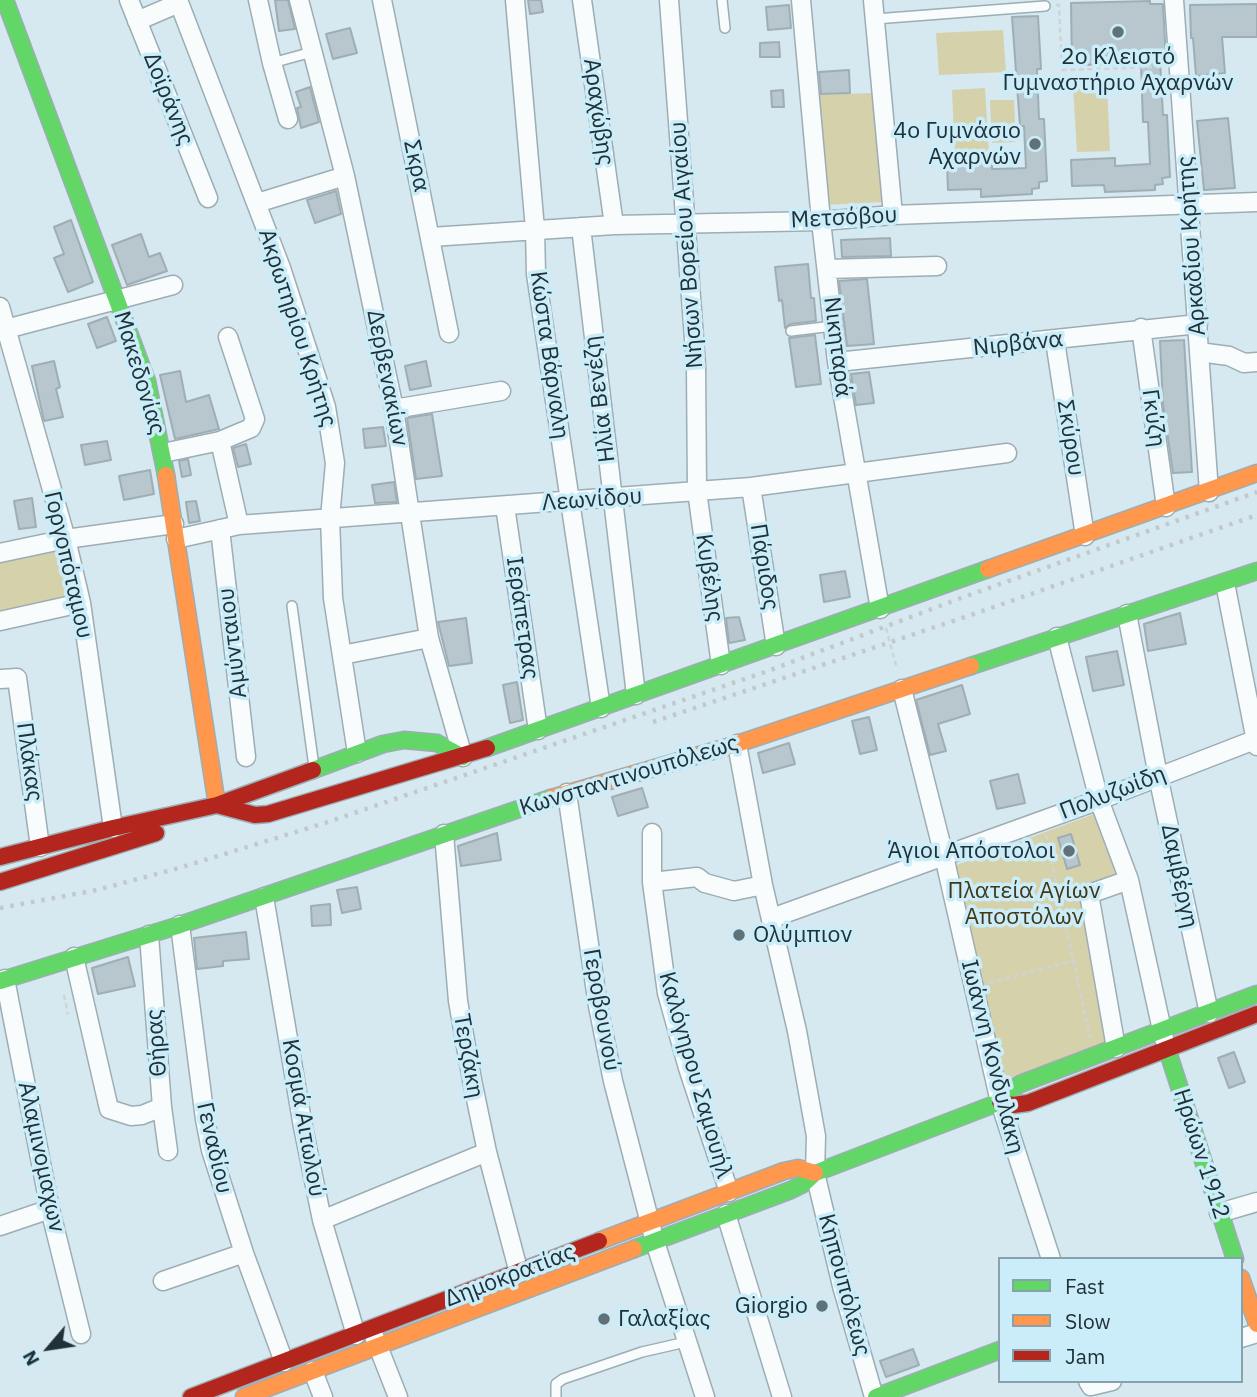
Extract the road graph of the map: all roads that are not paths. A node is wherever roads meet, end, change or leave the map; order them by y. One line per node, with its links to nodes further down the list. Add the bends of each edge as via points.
1 (5, 0): 36 (street, Μακεδονίας)
2 (129, 0): 16 (street, Δοϊράνης)
3 (258, 0): 19 (street)
4 (299, 0): 18 (street, Δερβενακίων)
5 (382, 0): 32 (street, Σκρα)
6 (515, 0): 31 (street, Κώστα Βάρναλη)
7 (582, 0): 29 (street, Αραχώβης)
8 (669, 0): 28 (street, Νήσων Βορείου Αιγαίου)
9 (722, 0): 17 (lane)
10 (801, 0): 27 (street, Νικηταρά)
11 (873, 0): 15 (street)
12 (1174, 0): 25 (street, Αρκαδίου Κρήτης)
13 (179, 2): 16 (street); 24 (street, Ακρωτηρίου Κρήτης)
14 (1045, 6): 15 (lane)
15 (875, 19): 26 (street)
16 (137, 21): 22 (street, Δοϊράνης)
17 (725, 28)
18 (312, 52): 19 (lane); 21 (street, Δερβενακίων)
19 (272, 63): 20 (street)
20 (288, 119)
21 (345, 176): 24 (street); 50 (street, Δερβενακίων)
22 (208, 198)
23 (1257, 202): 25 (street, Μετσόβου)
24 (257, 203): 64 (street, Ακρωτηρίου Κρήτης, via 326,407 335,463)
25 (1189, 206): 26 (street, Μετσόβου); 38 (street, Αρκαδίου Κρήτης)
26 (893, 215): 27 (street, Μετσόβου)
27 (821, 221): 28 (street, Μετσόβου); 34 (street, Νικηταρά)
28 (686, 223): 29 (street, Μετσόβου); 57 (street, Νήσων Βορείου Αιγαίου, via 696,365)
29 (614, 225): 30 (street, Μετσόβου)
30 (581, 227): 31 (street, Μετσόβου); 59 (street, Ηλία Βενέζη)
31 (535, 229): 32 (street, Μετσόβου); 60 (street, Κώστα Βάρναλη, via 536,274)
32 (431, 237): 43 (street, Σκρα)
33 (937, 266): 34 (street)
34 (828, 269): 39 (street, Νικηταρά)
35 (173, 285): 36 (street)
36 (117, 300): 41 (street); 52 (street, Μακεδονίας, via 147,381)
37 (0, 307): 41 (street, Γοργοπόταμου)
38 (1198, 324): 40 (street, Νιρβάνα); 46 (street, Αρκαδίου Κρήτης)
39 (833, 326): 42 (lane); 47 (street, Νικηταρά)
40 (1141, 328): 45 (street, Νιρβάνα); 62 (street, Γκύζη)
41 (6, 330): 69 (street, Γοργοπόταμου)
42 (791, 331)
43 (449, 333)
44 (228, 337): 51 (street, via 255,419 251,428)
45 (1055, 341): 47 (street, Νιρβάνα); 68 (street, Σκύρου)
46 (1199, 352): 48 (street); 58 (street, Αρκαδίου Κρήτης)
47 (837, 362): 55 (street, Νικηταρά)
48 (1257, 362)
49 (501, 390): 50 (street)
50 (394, 409): 63 (street, Δερβενακίων)
51 (220, 441): 52 (street); 65 (street)
52 (163, 453): 67 (street, Μακεδονίας)
53 (1007, 453): 55 (street, Λεωνίδου)
54 (1257, 473): 58 (street)
55 (856, 475): 56 (street, Λεωνίδου); 75 (street, Νικηταρά)
56 (751, 487): 57 (street, Λεωνίδου); 80 (street, Πάριδος)
57 (697, 491): 59 (street, Λεωνίδου); 82 (street, Κυβέλης)
58 (1209, 492): 62 (street)
59 (612, 499): 60 (street, Λεωνίδου); 85 (street, Ηλία Βενέζη)
60 (571, 501): 61 (street, Λεωνίδου); 86 (street, Κώστα Βάρναλη)
61 (505, 506): 63 (street, Λεωνίδου); 87 (street, Ιεράπετρας)
62 (1166, 507): 68 (street)
63 (410, 513): 64 (street, Λεωνίδου); 79 (street, Δερβενακίων)
64 (330, 518): 65 (street, Λεωνίδου); 81 (street, Ακρωτηρίου Κρήτης, via 333,598)
65 (239, 525): 66 (street, Λεωνίδου)
66 (220, 529): 67 (street, Λεωνίδου); 91 (street, Αμύνταιου)
67 (175, 531): 69 (street, Λεωνίδου); 98 (street, Μακεδονίας)
68 (1085, 536): 75 (street)
69 (66, 540): 70 (street, Λεωνίδου); 73 (street, Γοργοπόταμου)
70 (0, 554)
71 (1257, 571): 72 (street, Κωνσταντινουπόλεως)
72 (1225, 583): 76 (street, Κωνσταντινουπόλεως); 88 (street)
73 (81, 603): 77 (street); 99 (street, Γοργοπόταμου)
74 (292, 606): 93 (lane)
75 (880, 609): 80 (street)
76 (1127, 614): 78 (street, Κωνσταντινουπόλεως); 94 (street, Δαμβέργη)
77 (0, 621)
78 (1058, 637): 84 (street, Κωνσταντινουπόλεως); 97 (street)
79 (429, 638): 81 (street); 92 (street, Δερβενακίων)
80 (776, 646): 82 (street)
81 (342, 655): 90 (street, Ακρωτηρίου Κρήτης)
82 (721, 666): 85 (street)
83 (8, 678): 102 (street, Πλάκας)
84 (902, 689): 89 (street, Κωνσταντινουπόλεως); 104 (street, Ιωάννη Κονδυλάκη)
85 (636, 695): 86 (street)
86 (601, 708): 87 (street)
87 (538, 730): 92 (street)
88 (1257, 741): 94 (street, Πολυζωίδη)
89 (737, 744): 95 (street, Κωνσταντινουπόλεως); 108 (street, Κηπουπόλεως)
90 (357, 753): 92 (street, via 383,744 421,740); 93 (street)
91 (246, 757)
92 (463, 757): 96 (street)
93 (314, 769): 96 (street); 98 (street)
94 (1158, 776): 97 (street, Πολυζωίδη); 116 (street, Δαμβέργη)
95 (567, 793): 101 (street, Κωνσταντινουπόλεως); 132 (street, Γεροβουνού, via 597,1006)
96 (321, 798): 98 (street, via 255,815)
97 (1099, 800): 104 (street, Πολυζωίδη); 105 (street)
98 (217, 804): 99 (street); 106 (street, via 188,823)
99 (113, 828): 102 (street)
100 (652, 833): 107 (street, Καλόγηρου Σαμουήλ)
101 (444, 834): 109 (street, Κωνσταντινουπόλεως); 124 (street, Τερζάκη, via 458,1001)
102 (40, 847): 103 (street)
103 (1, 855)
104 (944, 856): 110 (street, Πολυζωίδη); 121 (street, Ιωάννη Κονδυλάκη)
105 (1129, 880): 118 (street); 119 (street, via 1089,894)
106 (0, 882)
107 (652, 882): 108 (street, via 697,877 734,891); 126 (street, Καλόγηρου Σαμουήλ, via 673,1016)
108 (763, 885): 110 (street, Κηπουπόλεως)
109 (264, 897): 111 (street, Κωνσταντινουπόλεως); 131 (street, Κοσμά Αιτωλού)
110 (772, 918): 125 (street, Κηπουπόλεως, via 816,1136)
111 (180, 925): 112 (street, Κωνσταντινουπόλεως); 135 (street, Γεναδίου, via 205,1119)
112 (149, 935): 113 (street, Κωνσταντινουπόλεως); 122 (street, Θήρας)
113 (74, 957): 114 (street, Κωνσταντινουπόλεως); 122 (street, via 109,1109 131,1116)
114 (3, 980): 128 (street, Αλαμινομαχων)
115 (1257, 994): 116 (street, Δημοκρατίας)
116 (1209, 1013): 118 (street, Δημοκρατίας)
117 (1257, 1014): 120 (street, Δημοκρατίας)
118 (1161, 1031): 119 (street, Δημοκρατίας); 120 (street)
119 (1116, 1048): 121 (street, Δημοκρατίας, via 1020,1084)
120 (1167, 1049): 121 (street, Δημοκρατίας, via 1028,1103); 129 (street, Ηρώων 1912)
121 (1000, 1102): 125 (street, Δημοκρατίας); 136 (street, Ιωάννη Κονδυλάκη)
122 (162, 1107): 123 (street, Θήρας)
123 (168, 1150)
124 (486, 1152): 131 (street); 138 (street, Τερζάκη)
125 (815, 1173): 126 (street, Δημοκρατίας, via 798,1168 784,1171); 130 (street, Δημοκρατίας, via 791,1190); 155 (street, Κηπουπόλεως)
126 (729, 1192): 132 (street, Δημοκρατίας)
127 (1257, 1202): 129 (street)
128 (50, 1209): 133 (street); 142 (street, Αλαμινομαχων)
129 (1219, 1213): 137 (street, Ηρώων 1912)
130 (726, 1214): 134 (street, Δημοκρατίας); 154 (street)
131 (322, 1220): 143 (street, Κοσμά Αιτωλού)
132 (650, 1223): 134 (street); 138 (street, Δημοκρατίας)
133 (0, 1226)
134 (655, 1241): 143 (street, Δημοκρατίας); 144 (street)
135 (244, 1253): 139 (street); 146 (street, Γεναδίου)
136 (1050, 1257)
137 (1234, 1257)
138 (519, 1273): 143 (street, Δημοκρατίας)
139 (163, 1282)
140 (1243, 1284): 141 (street)
141 (1257, 1324)
142 (81, 1334)
143 (368, 1337): 146 (street, Δημοκρατίας); 147 (street, Δημοκρατίας); 151 (street, Κοσμά Αιτωλού)
144 (686, 1342): 152 (lane, via 563,1379 556,1384); 153 (street)
145 (998, 1351): 155 (street)
146 (284, 1362): 148 (street, Δημοκρατίας)
147 (313, 1371): 149 (street, Δημοκρατίας); 150 (street)
148 (191, 1397)
149 (244, 1397)
150 (323, 1397)
151 (398, 1397)
152 (556, 1397)
153 (705, 1397)
154 (782, 1397)
155 (875, 1397)

